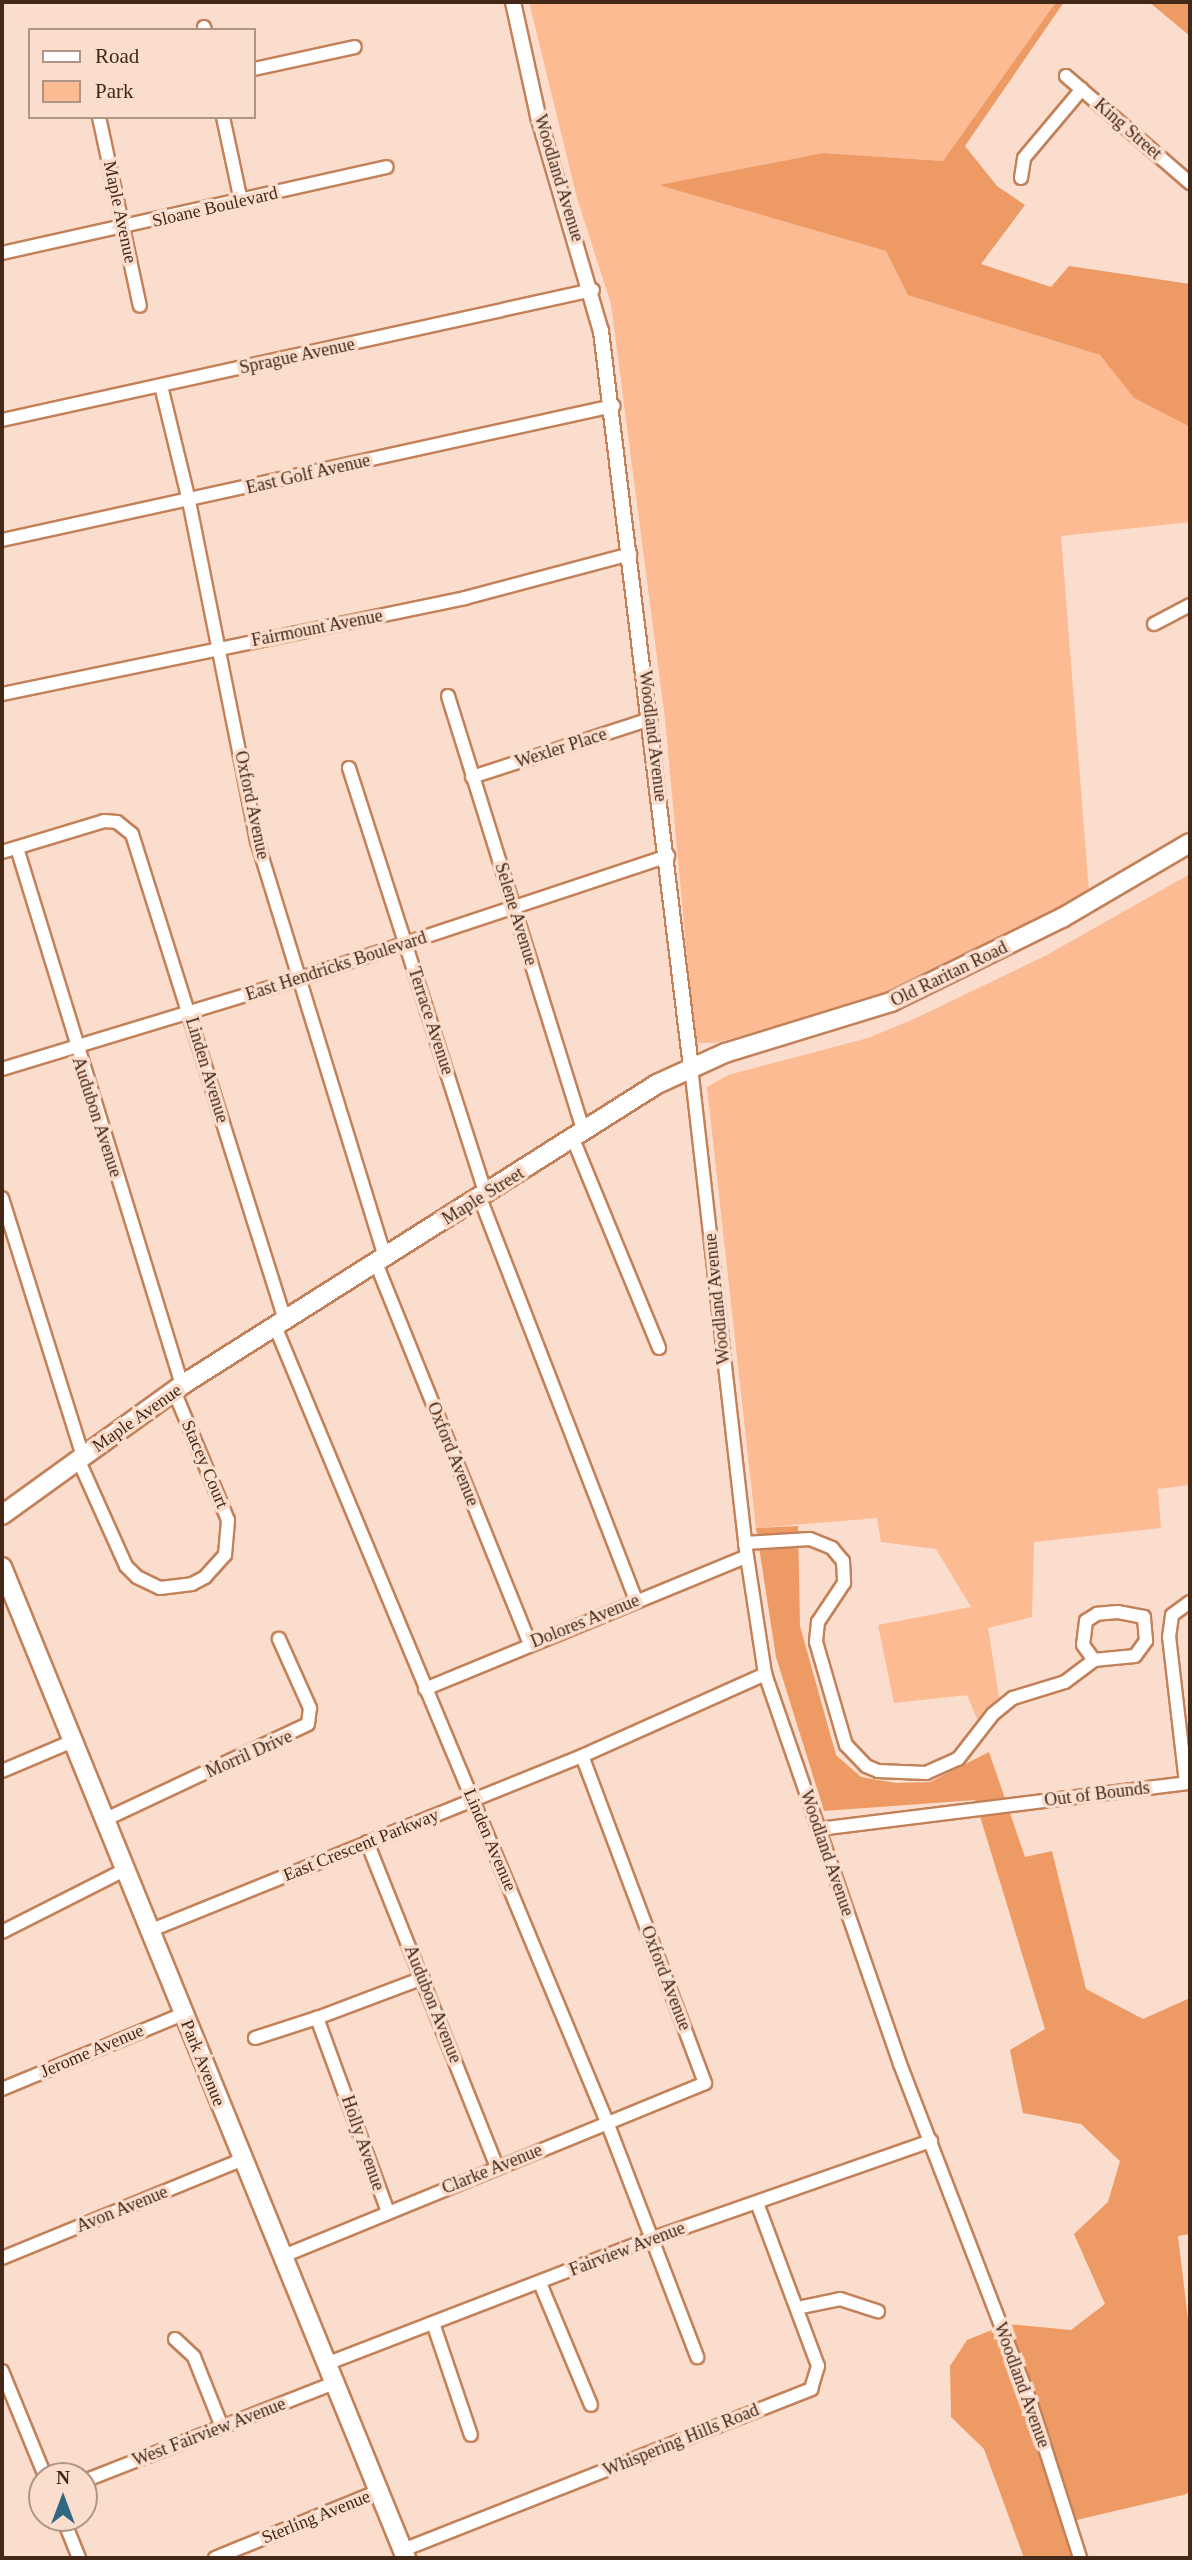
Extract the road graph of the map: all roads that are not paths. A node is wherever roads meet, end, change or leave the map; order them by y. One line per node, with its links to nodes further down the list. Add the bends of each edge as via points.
1 (513, 2): 14 (street, Woodland Avenue, via 538,116)
2 (355, 47): 3 (street)
3 (256, 69)
4 (1066, 76): 5 (street, King Street)
5 (1082, 89): 9 (street, via 1024,158); 10 (street, King Street)
6 (99, 119): 12 (street, Maple Avenue)
7 (223, 119): 11 (street)
8 (386, 167): 11 (street, Sloane Boulevard)
9 (1021, 178)
10 (1190, 183)
11 (241, 201): 12 (street, Sloane Boulevard)
12 (124, 228): 13 (street, Sloane Boulevard); 15 (street, Maple Avenue)
13 (2, 253)
14 (593, 290): 16 (street, Sprague Avenue); 17 (street, Woodland Avenue)
15 (140, 306)
16 (161, 386): 18 (street, Sprague Avenue); 19 (street, Oxford Avenue)
17 (613, 407): 19 (street, East Golf Avenue); 21 (street, Woodland Avenue)
18 (2, 420)
19 (189, 501): 20 (street, East Golf Avenue); 24 (street, Oxford Avenue)
20 (2, 540)
21 (630, 554): 24 (street, Fairmount Avenue, via 465,598); 27 (street, Woodland Avenue)
22 (1190, 605): 23 (street)
23 (1154, 624)
24 (218, 648): 25 (street, Fairmount Avenue); 36 (street, Oxford Avenue, via 257,841)
25 (2, 694)
26 (448, 696): 29 (street, Selene Avenue)
27 (651, 719): 29 (street, Wexler Place); 33 (street, Woodland Avenue)
28 (349, 768): 35 (street, Terrace Avenue)
29 (472, 777): 34 (street, Selene Avenue)
30 (1190, 843): 39 (main road, Old Raritan Road, via 1062,918 891,1002)
31 (17, 848): 32 (street); 37 (street, Linden Avenue, via 96,822 121,824 132,834); 38 (street, Audubon Avenue)
32 (2, 852)
33 (668, 856): 34 (street, East Hendricks Boulevard); 39 (street, Woodland Avenue)
34 (513, 906): 35 (street, East Hendricks Boulevard); 41 (street, Selene Avenue)
35 (406, 944): 36 (street, East Hendricks Boulevard); 42 (street, Terrace Avenue)
36 (301, 978): 37 (street, East Hendricks Boulevard); 44 (street, Oxford Avenue)
37 (190, 1012): 38 (street, East Hendricks Boulevard); 45 (street, Linden Avenue)
38 (75, 1048): 40 (street, East Hendricks Boulevard); 47 (street, Audubon Avenue)
39 (691, 1067): 41 (main road, Maple Street); 50 (street, Woodland Avenue)
40 (2, 1069)
41 (578, 1135): 42 (main road, Maple Street); 46 (street, Selene Avenue)
42 (483, 1196): 44 (main road, Maple Street); 53 (street, Terrace Avenue)
43 (2, 1198): 48 (street)
44 (380, 1261): 45 (main road, Maple Street); 56 (street, Oxford Avenue)
45 (280, 1323): 47 (main road, Maple Avenue); 59 (street, Linden Avenue)
46 (659, 1348)
47 (178, 1388): 48 (main road, Maple Avenue); 48 (street, Stacey Court, via 228,1520 225,1555 205,1577 192,1584 160,1588 137,1577 126,1566)
48 (80, 1458): 49 (main road, Maple Avenue)
49 (2, 1515)
50 (745, 1543): 51 (street, Woodland Avenue); 57 (street, via 810,1539 832,1548 843,1560 844,1583 818,1622 816,1642 842,1738 855,1757 878,1771 926,1773 958,1759 1003,1704 1065,1682)
51 (747, 1556): 53 (street, Dolores Avenue); 58 (street, Woodland Avenue)
52 (2, 1567): 60 (main road, Park Avenue)
53 (636, 1600): 56 (street, Dolores Avenue)
54 (1190, 1602): 65 (street, Out of Bounds, via 1172,1615 1169,1637 1186,1783)
55 (279, 1639): 64 (street, Morril Drive, via 310,1708 308,1724)
56 (530, 1644): 59 (street, Dolores Avenue)
57 (1094, 1660): 57 (street, via 1083,1645 1086,1621 1097,1614 1132,1611 1144,1617 1147,1635 1140,1652)
58 (765, 1674): 61 (street, East Crescent Parkway); 65 (street, Woodland Avenue)
59 (425, 1689): 63 (street, Linden Avenue)
60 (73, 1741): 62 (street); 64 (main road, Park Avenue)
61 (582, 1756): 63 (street, East Crescent Parkway); 74 (street, Oxford Avenue)
62 (2, 1771)
63 (474, 1799): 66 (street, East Crescent Parkway); 76 (street, Linden Avenue)
64 (104, 1820): 67 (main road, Park Avenue)
65 (818, 1829): 77 (street, Woodland Avenue)
66 (367, 1842): 68 (street, East Crescent Parkway); 70 (street, Audubon Avenue)
67 (124, 1870): 68 (main road, Park Avenue); 69 (street)
68 (149, 1931): 71 (main road, Park Avenue)
69 (2, 1932)
70 (423, 1978): 72 (street); 79 (street, Audubon Avenue)
71 (183, 2014): 75 (street, Jerome Avenue); 78 (main road, Park Avenue)
72 (317, 2018): 73 (street); 81 (street, Holly Avenue)
73 (255, 2038)
74 (705, 2083): 76 (street, Clarke Avenue)
75 (2, 2089)
76 (607, 2122): 79 (street, Clarke Avenue); 82 (street, Linden Avenue)
77 (931, 2141): 80 (street, Fairview Avenue); 105 (street, Woodland Avenue, via 1031,2404)
78 (243, 2159): 83 (main road, Park Avenue); 84 (street, Avon Avenue)
79 (497, 2167): 81 (street, Clarke Avenue)
80 (757, 2203): 82 (street, Fairview Avenue); 86 (street, Whispering Hills Road)
81 (387, 2212): 83 (street, Clarke Avenue)
82 (648, 2240): 85 (street, Fairview Avenue); 90 (street, Linden Avenue)
83 (281, 2257): 91 (main road, Park Avenue)
84 (2, 2258)
85 (540, 2283): 88 (street, Fairview Avenue); 95 (street)
86 (797, 2308): 87 (street, via 840,2299); 102 (street, Whispering Hills Road, via 818,2366 817,2380 806,2394 723,2421)
87 (878, 2311)
88 (433, 2323): 91 (street, Fairview Avenue); 97 (street)
89 (176, 2339): 96 (street, via 194,2357)
90 (697, 2357)
91 (326, 2364): 93 (main road, Park Avenue)
92 (2, 2371): 94 (street)
93 (334, 2383): 96 (street, West Fairview Avenue); 100 (main road, Park Avenue)
94 (5, 2388): 98 (street)
95 (591, 2405)
96 (222, 2427): 99 (street, West Fairview Avenue)
97 (471, 2435)
98 (39, 2462)
99 (98, 2476)
100 (379, 2491): 102 (main road, Park Avenue); 104 (street, Sterling Avenue)
101 (69, 2532): 103 (street)
102 (405, 2554)
103 (79, 2558)
104 (215, 2558)
105 (1080, 2558)

